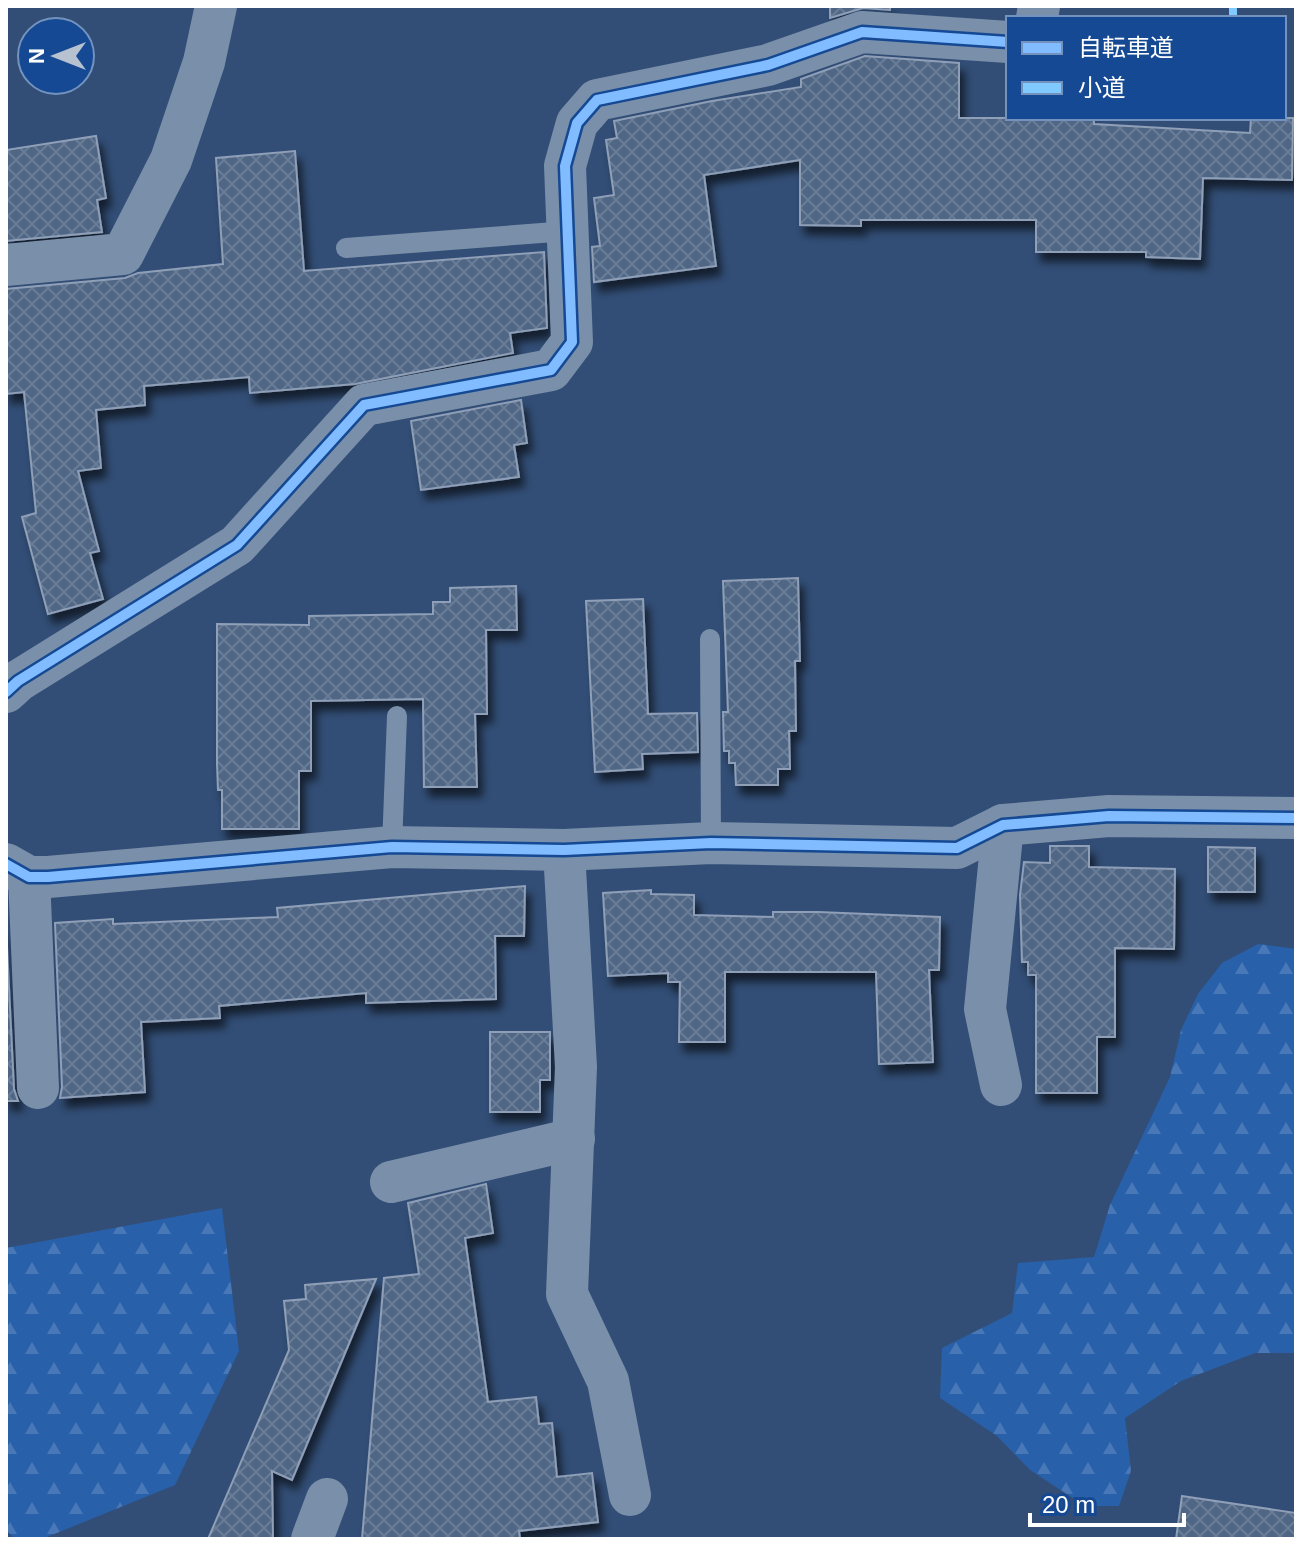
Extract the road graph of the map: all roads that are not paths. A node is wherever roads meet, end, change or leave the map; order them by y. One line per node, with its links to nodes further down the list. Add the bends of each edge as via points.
1 (216, 6): 5 (street, via 204,62 171,160 123,254)
2 (1006, 42): 3 (street, via 862,32 768,65 597,100 577,123 565,166)
3 (568, 231): 4 (lane); 7 (street, via 572,342 551,370 364,405 237,545)
4 (346, 248)
5 (6, 265)
6 (710, 639): 11 (lane)
7 (6, 692)
8 (397, 716): 12 (lane)
9 (1296, 818): 10 (street, via 1109,816)
10 (1003, 825): 11 (street, via 957,848); 15 (street, via 985,1009)
11 (711, 843): 13 (street)
12 (392, 847): 13 (street); 14 (street)
13 (564, 850): 17 (street, via 576,1067)
14 (18, 870): 16 (street)
15 (1001, 1085)
16 (38, 1088)
17 (574, 1139): 18 (street); 19 (street, via 567,1294 608,1381)
18 (391, 1182)
19 (630, 1495)
20 (327, 1499): 21 (street)
21 (312, 1539)

